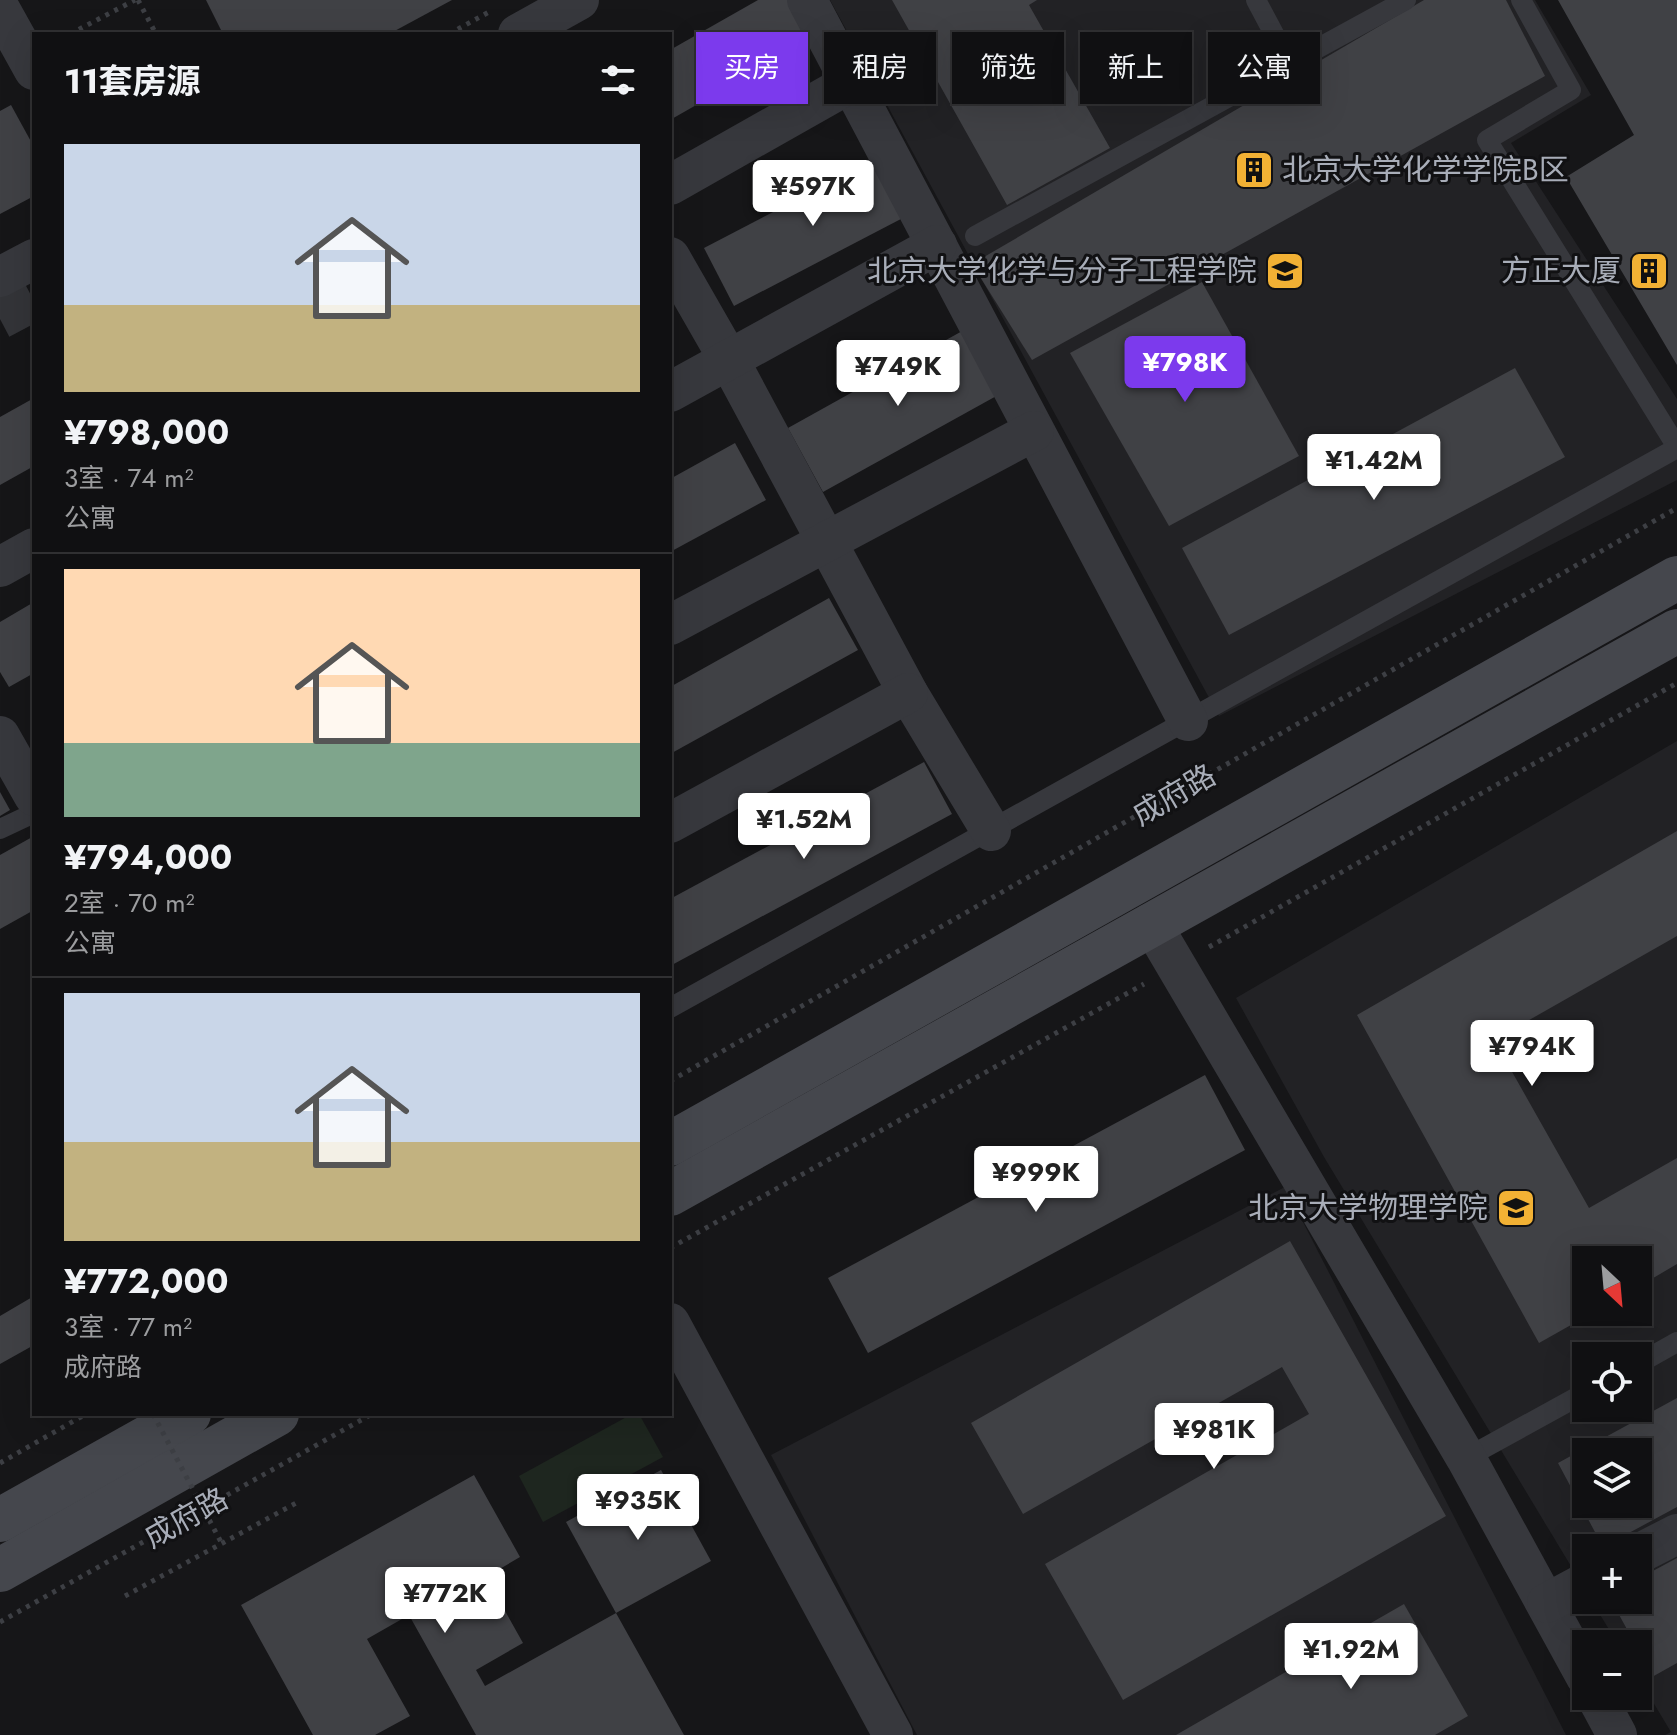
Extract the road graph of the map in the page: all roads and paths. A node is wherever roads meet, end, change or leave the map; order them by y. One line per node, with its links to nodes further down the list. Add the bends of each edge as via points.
1 (136, 0): 9 (path); 10 (path)
2 (579, 0): 8 (street)
3 (807, 0): 12 (street)
4 (1256, 0): 13 (lane)
5 (1406, 0): 14 (lane)
6 (1521, 0): 28 (lane, via 1571,90 1487,140)
7 (0, 9): 15 (street)
8 (508, 20): 11 (path)
9 (74, 32)
10 (155, 32)
11 (457, 32)
12 (825, 32)
13 (1273, 32)
14 (1320, 47)
15 (32, 66)
16 (824, 98): 19 (street)
17 (863, 104): 21 (street)
18 (1217, 104): 20 (lane)
19 (672, 184)
20 (975, 236)
21 (937, 245): 25 (street); 27 (street)
22 (32, 260): 24 (street)
23 (672, 260): 25 (street)
24 (0, 277)
25 (729, 360): 26 (street); 30 (street)
26 (672, 391)
27 (1034, 431): 30 (street); 37 (street)
28 (1677, 447): 37 (lane)
29 (1677, 508): 46 (path, 成府路)
30 (826, 542): 34 (street); 36 (street)
31 (32, 549): 32 (street)
32 (0, 567)
33 (1677, 578): 47 (main road, 成府路)
34 (672, 624)
35 (1677, 631): 44 (main road)
36 (908, 693): 41 (street); 43 (street)
37 (1188, 721): 43 (lane)
38 (16, 748): 39 (street)
39 (32, 791)
40 (32, 814): 42 (lane)
41 (672, 822)
42 (0, 829)
43 (991, 831): 45 (lane)
44 (1151, 923): 48 (main road); 58 (street)
45 (672, 1007)
46 (672, 1080)
47 (672, 1143)
48 (672, 1193)
49 (672, 1327): 72 (street)
50 (1677, 1342): 51 (lane)
51 (1652, 1356)
52 (1572, 1400): 58 (lane)
53 (82, 1416): 59 (path)
54 (154, 1416): 63 (path, bridge)
55 (185, 1416): 61 (main road)
56 (273, 1416): 65 (main road, 成府路)
57 (368, 1416): 69 (path, 成府路)
58 (1466, 1458): 68 (street)
59 (0, 1463)
60 (298, 1502): 63 (path)
61 (0, 1520)
62 (1677, 1534): 64 (street)
63 (222, 1544): 67 (path)
64 (1652, 1547)
65 (0, 1570)
66 (1572, 1590): 68 (street)
67 (125, 1596)
68 (1547, 1603): 70 (street)
69 (0, 1622)
70 (1572, 1650)
71 (1604, 1710): 73 (street)
72 (893, 1735)
73 (1617, 1735)

